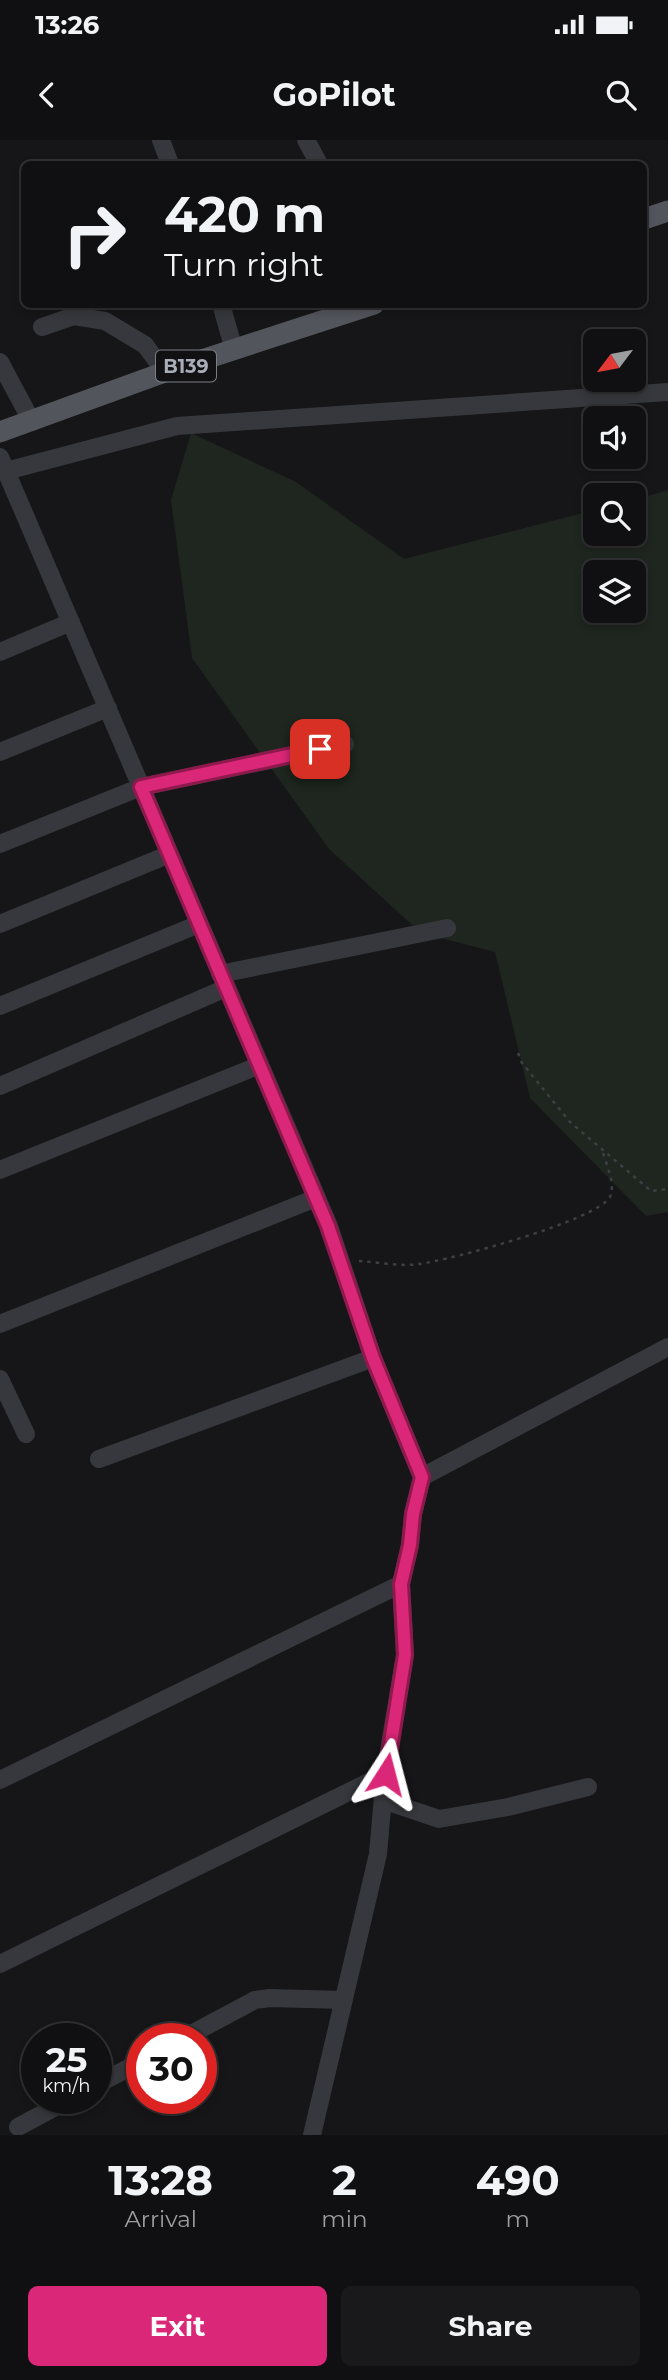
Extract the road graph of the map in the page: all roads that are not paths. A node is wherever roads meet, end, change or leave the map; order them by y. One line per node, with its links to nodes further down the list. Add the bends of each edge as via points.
1 (161, 140): 3 (street)
2 (306, 140): 4 (street)
3 (169, 161)
4 (316, 161)
5 (668, 211): 6 (main road)
6 (647, 218)
7 (222, 308): 10 (street)
8 (361, 308): 10 (main road, B139)
9 (42, 327): 12 (street, via 74,316 105,321 145,345)
10 (234, 350): 12 (main road, B139)
11 (0, 362): 14 (street)
12 (165, 372): 14 (main road, B139)
13 (668, 392): 16 (street, via 177,426)
14 (32, 422): 15 (main road, B139)
15 (0, 432)
16 (3, 464): 17 (street)
17 (71, 622): 18 (street); 19 (street)
18 (0, 652)
19 (108, 708): 21 (street); 22 (street)
20 (345, 744): 22 (street)
21 (0, 752)
22 (141, 787): 23 (street); 24 (street)
23 (0, 844)
24 (170, 854): 25 (street); 26 (street)
25 (0, 924)
26 (199, 924): 28 (street); 29 (street)
27 (447, 928): 28 (street)
28 (223, 981): 30 (street); 31 (street)
29 (0, 1006)
30 (260, 1065): 32 (street); 33 (street)
31 (0, 1086)
32 (0, 1170)
33 (316, 1198): 34 (street); 36 (street)
34 (0, 1324)
35 (668, 1348): 40 (street)
36 (373, 1358): 39 (street); 40 (street)
37 (0, 1379): 38 (street)
38 (26, 1434)
39 (99, 1459)
40 (422, 1477): 41 (street)
41 (401, 1584): 42 (street, via 405,1655); 43 (street)
42 (386, 1774): 45 (street); 46 (street)
43 (0, 1780)
44 (588, 1787): 45 (street, via 439,1819)
45 (383, 1800): 47 (street, via 378,1854)
46 (0, 1964)
47 (344, 2000): 48 (street, via 255,2000); 51 (street)
48 (212, 2023)
49 (42, 2114): 50 (street)
50 (18, 2127)
51 (312, 2135)

